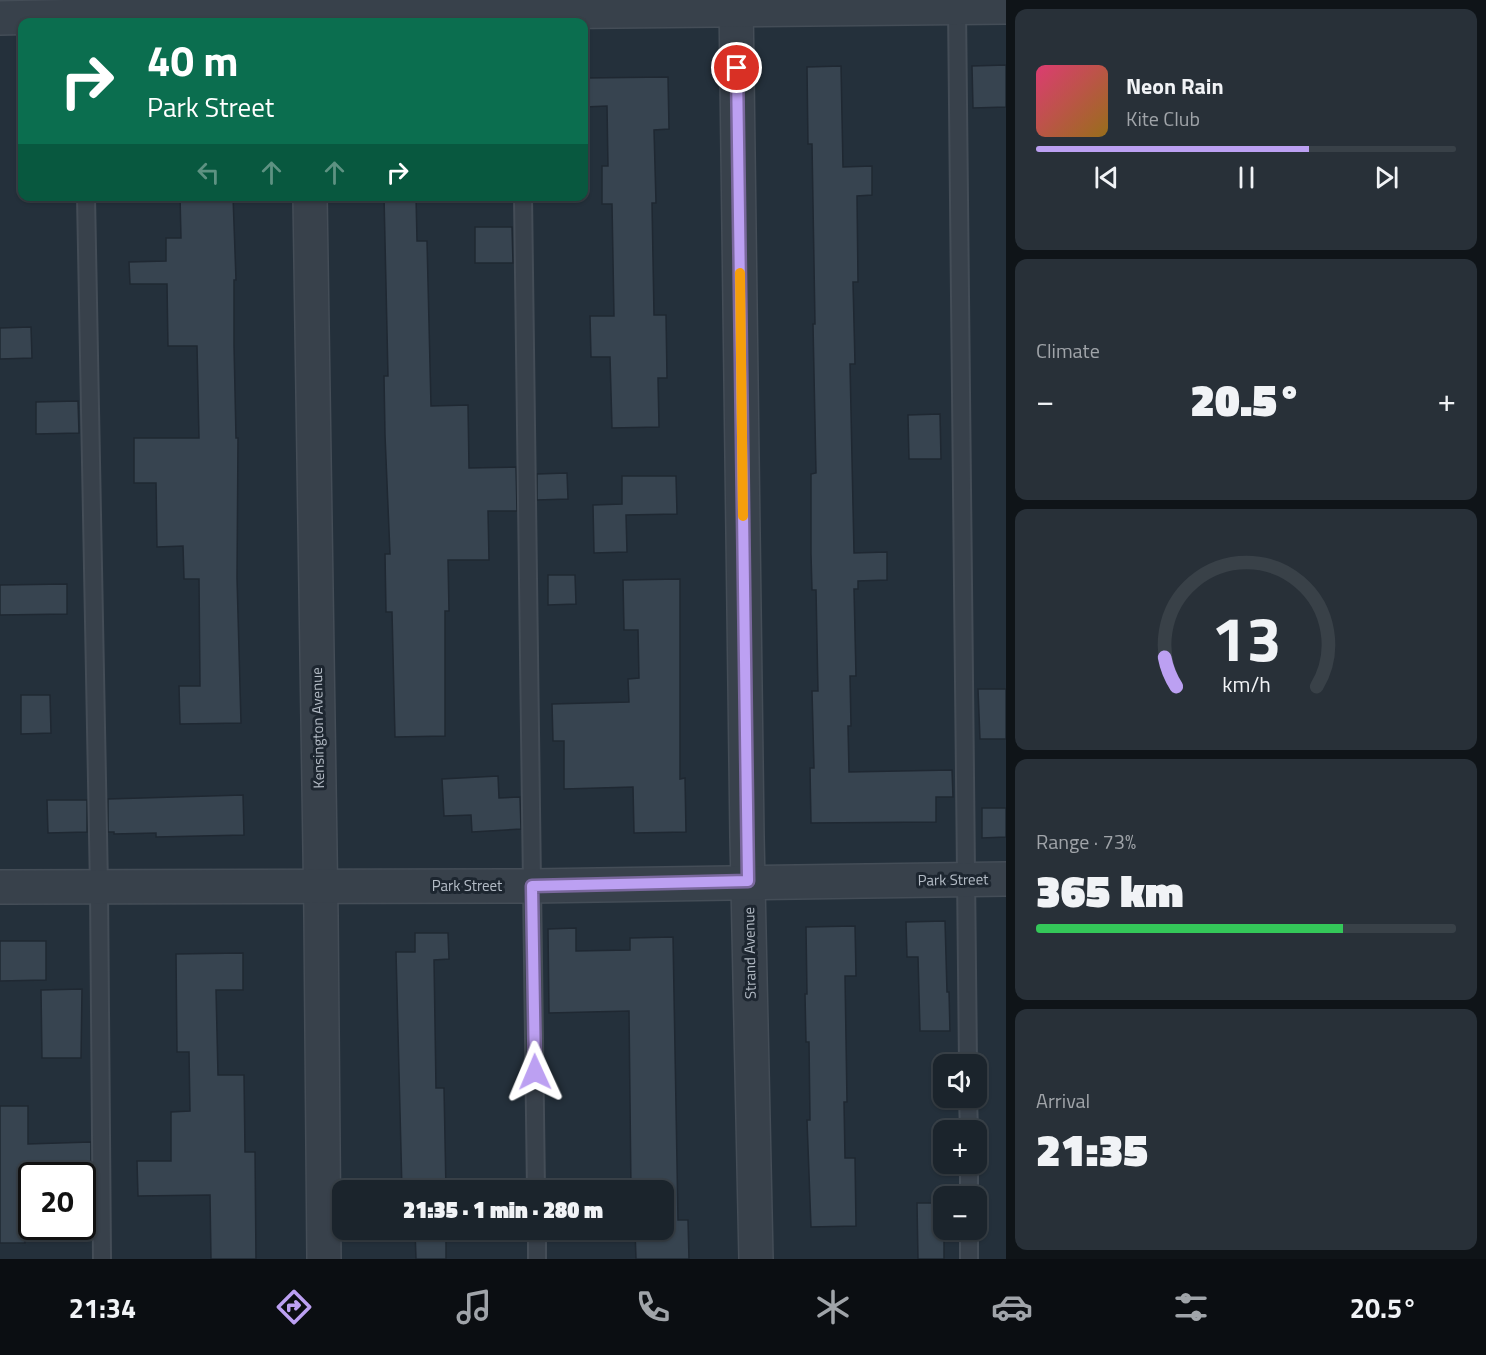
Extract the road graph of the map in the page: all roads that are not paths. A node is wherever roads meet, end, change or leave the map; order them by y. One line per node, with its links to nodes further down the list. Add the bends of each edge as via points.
1 (736, 4): 3 (street); 5 (street); 13 (street, Strand Avenue)
2 (1006, 7): 3 (street)
3 (957, 8): 12 (lane)
4 (307, 11): 5 (street); 6 (street)
5 (520, 12)
6 (83, 13): 7 (street)
7 (0, 18)
8 (86, 201): 17 (lane)
9 (310, 201): 14 (street, Kensington Avenue)
10 (523, 201): 15 (lane)
11 (1006, 879): 12 (street, Park Street)
12 (967, 880): 13 (street, Park Street); 18 (lane)
13 (748, 881): 15 (street, Park Street); 25 (street, Strand Avenue)
14 (320, 886): 15 (street, Park Street); 17 (street, Park Street); 23 (street, Kensington Avenue)
15 (532, 886): 19 (lane)
16 (0, 887): 17 (street, Park Street)
17 (99, 887): 22 (lane)
18 (968, 1054)
19 (536, 1180)
20 (537, 1240): 24 (lane)
21 (969, 1240): 26 (lane)
22 (102, 1259)
23 (324, 1259)
24 (537, 1259)
25 (756, 1259)
26 (969, 1259)

